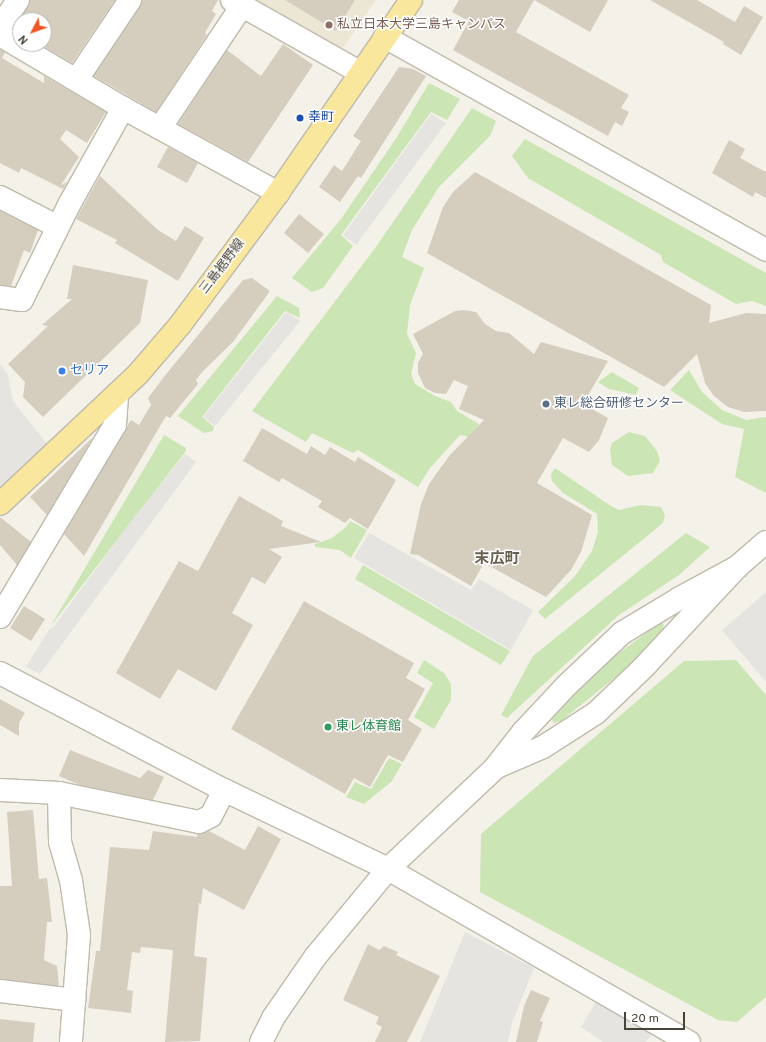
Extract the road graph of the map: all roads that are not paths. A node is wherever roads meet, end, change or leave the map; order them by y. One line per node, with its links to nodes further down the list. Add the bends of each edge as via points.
1 (18, 0): 5 (street)
2 (130, 0): 9 (street)
3 (410, 0): 7 (main road, 三島裾野線)
4 (237, 3): 8 (street); 11 (street)
5 (0, 27)
6 (0, 35): 9 (street)
7 (385, 37): 8 (main road, 三島裾野線); 15 (street)
8 (361, 73): 12 (main road, 三島裾野線)
9 (77, 80): 10 (street)
10 (123, 108): 11 (street); 14 (street)
11 (160, 128): 12 (street)
12 (278, 193): 17 (main road, 三島裾野線, via 180,325 138,374)
13 (0, 197): 14 (street)
14 (58, 227): 16 (street, via 22,300)
15 (766, 250)
16 (0, 297)
17 (117, 394): 18 (main road, 三島裾野線); 21 (street, via 115,425)
18 (0, 504)
19 (766, 542): 20 (street)
20 (737, 567): 23 (street, via 622,633 567,685 523,732); 23 (street, via 644,667 596,713 544,747)
21 (0, 617)
22 (0, 673): 25 (street)
23 (494, 769): 27 (street)
24 (0, 790): 26 (street)
25 (224, 790): 26 (street, via 211,816 199,822); 27 (street)
26 (59, 793): 29 (street, via 60,842 71,880 79,935)
27 (388, 869): 30 (street); 32 (street, via 316,956)
28 (0, 991): 29 (street)
29 (74, 1000): 31 (street)
30 (660, 1035): 33 (street)
31 (71, 1042)
32 (261, 1042)
33 (689, 1042)

